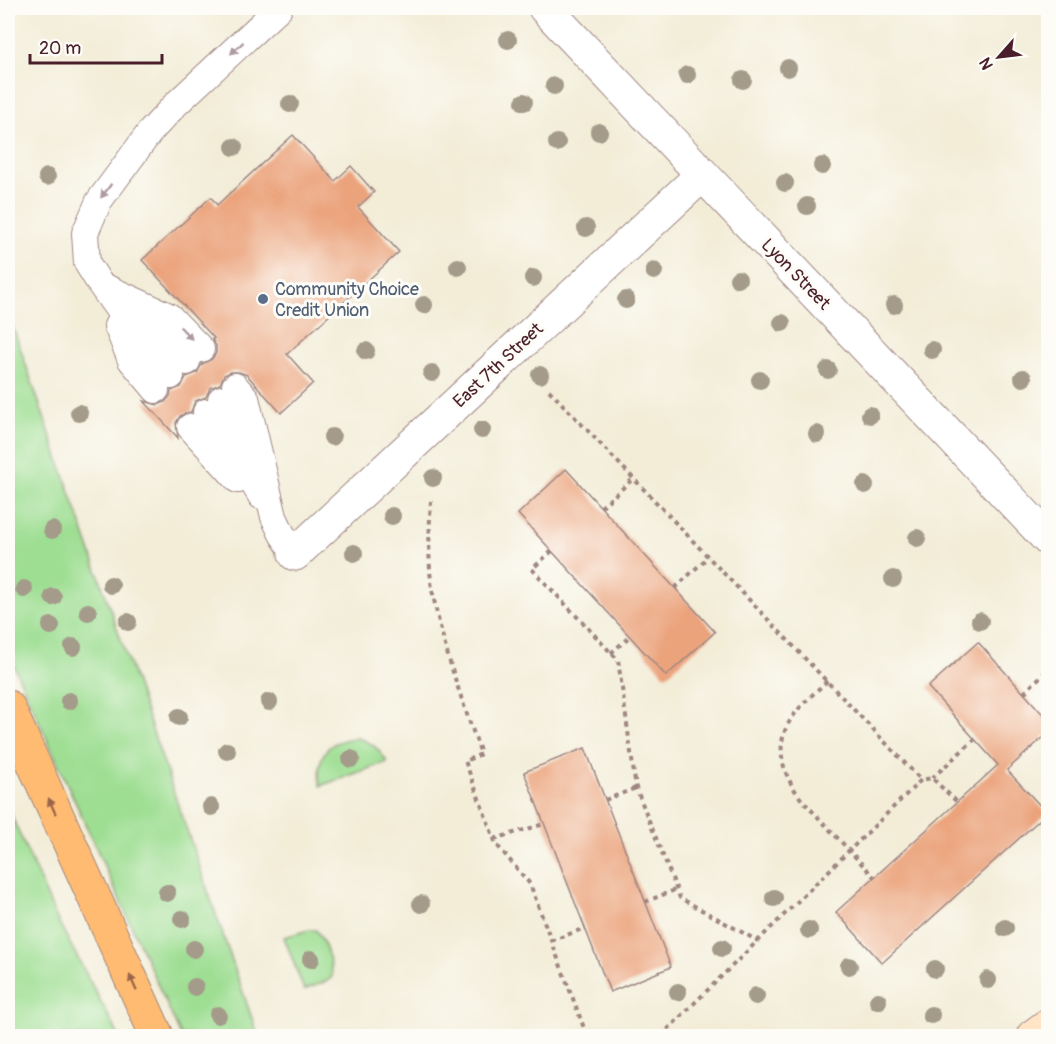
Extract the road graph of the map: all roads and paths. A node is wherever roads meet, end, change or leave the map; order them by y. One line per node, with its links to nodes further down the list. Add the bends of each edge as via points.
1 (279, 8): 4 (lane, one-way to 4, via 175,105 99,201 85,233 87,263)
2 (545, 8): 3 (street, Lyon Street)
3 (702, 175): 10 (street, Lyon Street); 12 (street, East 7th Street)
4 (100, 284): 4 (lane, one-way to 4, via 156,328 179,369 131,360)
5 (549, 390): 6 (path)
6 (633, 479): 8 (path); 13 (path)
7 (430, 501): 28 (path, via 432,589 449,662 481,754 465,761)
8 (601, 507)
9 (274, 517): 9 (lane, via 213,406 246,398); 12 (lane)
10 (1048, 539)
11 (552, 551): 16 (path, via 532,569)
12 (295, 554)
13 (708, 557): 14 (path); 18 (path)
14 (675, 588)
15 (630, 636): 16 (path)
16 (611, 653): 24 (path, via 618,660)
17 (1048, 669): 19 (path)
18 (827, 681): 23 (path); 29 (path, via 794,715 786,729 782,766 791,787)
19 (1024, 693)
20 (8, 707): 37 (highway, one-way to 20)
21 (975, 739): 22 (path)
22 (932, 778): 23 (path); 26 (path)
23 (921, 780): 29 (path)
24 (636, 788): 25 (path); 31 (path)
25 (605, 800)
26 (957, 802)
27 (544, 824): 28 (path)
28 (494, 839): 34 (path, via 530,884)
29 (849, 851): 30 (path); 35 (path)
30 (874, 877)
31 (677, 889): 32 (path); 35 (path, via 680,898)
32 (645, 902)
33 (585, 928): 34 (path)
34 (551, 941): 38 (path)
35 (758, 941): 39 (path)
36 (1048, 1025): 40 (main road)
37 (157, 1036)
38 (586, 1036)
39 (661, 1036)
40 (1033, 1036)

